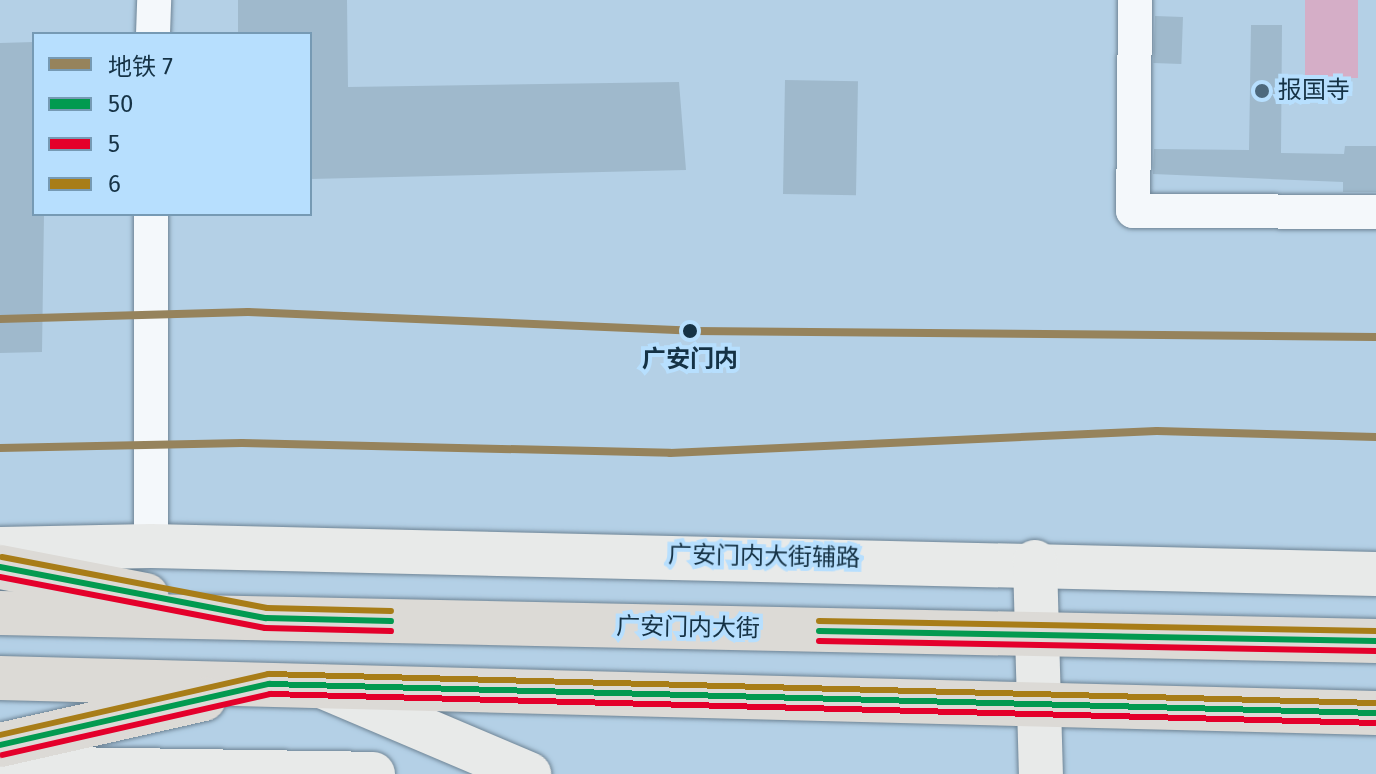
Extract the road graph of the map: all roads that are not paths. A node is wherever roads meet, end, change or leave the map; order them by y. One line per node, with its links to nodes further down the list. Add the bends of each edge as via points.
1 (154, 0): 3 (street)
2 (1135, 0): 4 (street, via 1133,211)
3 (153, 32)
4 (1376, 212)
5 (151, 216): 6 (street)
6 (151, 546): 7 (street); 8 (street, 广安门内大街辅路)
7 (0, 549)
8 (1035, 562): 10 (street, 广安门内大街辅路); 13 (street)
9 (0, 567): 12 (main road)
10 (1376, 574)
11 (0, 613): 12 (main road, 广安门内大街)
12 (266, 618): 13 (main road, 广安门内大街)
13 (1037, 635): 14 (main road, 广安门内大街); 18 (street)
14 (1376, 641)
15 (0, 678): 16 (main road)
16 (269, 684): 17 (main road); 20 (main road)
17 (324, 687): 18 (main road); 24 (street)
18 (1040, 707): 19 (main road); 25 (street)
19 (1376, 713)
20 (0, 745)
21 (0, 768): 22 (street)
22 (320, 774): 23 (street)
23 (373, 774)
24 (529, 774)
25 (1041, 774)

